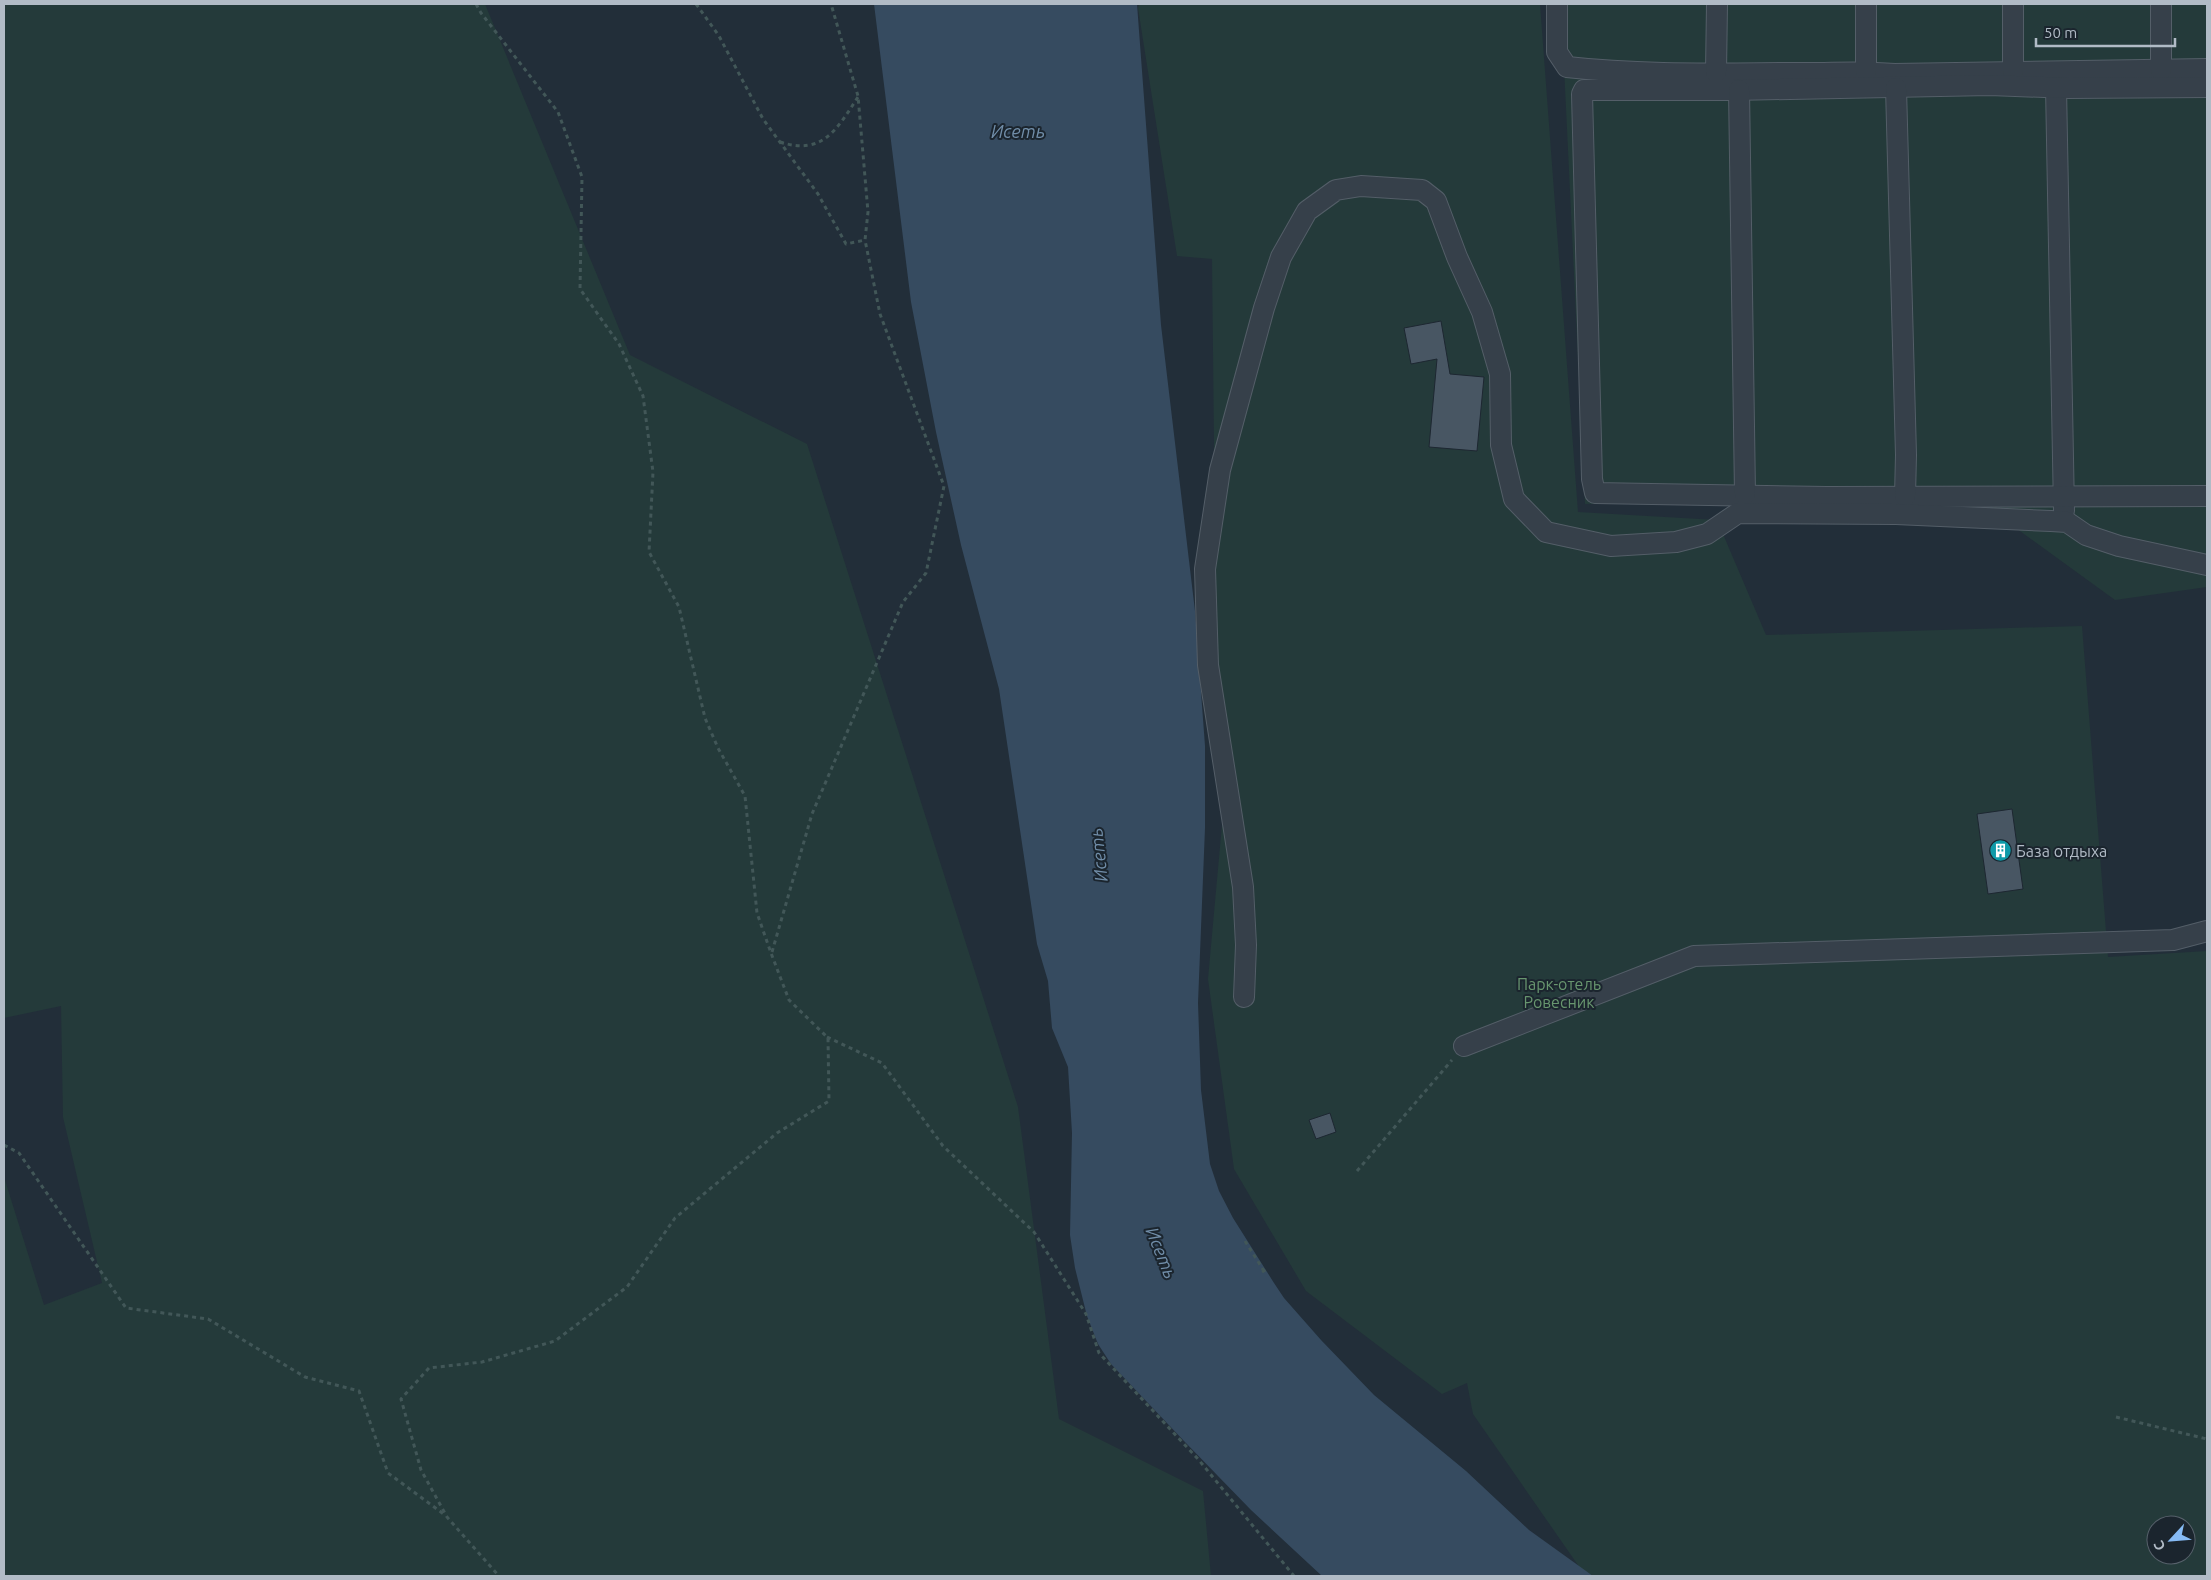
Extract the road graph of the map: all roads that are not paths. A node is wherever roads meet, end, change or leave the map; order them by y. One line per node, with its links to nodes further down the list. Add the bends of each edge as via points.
1 (1557, 4): 10 (street, via 1556,52 1567,67 1615,72)
2 (1717, 4): 10 (street)
3 (1866, 4): 8 (street)
4 (2013, 4): 9 (street)
5 (2161, 4): 7 (street)
6 (2207, 69): 7 (street)
7 (2161, 70): 9 (street)
8 (1866, 71): 9 (street, via 1894,74); 10 (street)
9 (2013, 71)
10 (1716, 72)
11 (2056, 87): 12 (street); 13 (street); 18 (street)
12 (2207, 87)
13 (1896, 88): 14 (street); 16 (street)
14 (1739, 90): 15 (street); 15 (street, via 1584,90 1582,131 1587,344 1595,493)
15 (1745, 494): 16 (street)
16 (1905, 496): 18 (street)
17 (2207, 496): 18 (street)
18 (2064, 497): 19 (street)
19 (2066, 522): 20 (street, via 2086,534 2119,546); 22 (street, via 1896,514 1738,513 1708,534 1676,542 1611,546 1546,532 1514,499 1501,445 1500,374 1482,312 1436,201 1422,190 1361,186 1336,190 1307,211 1281,257 1220,470 1205,569 1208,664 1243,887)
20 (2207, 565)
21 (2207, 931): 23 (street, via 2173,940 1694,956)
22 (1244, 997)
23 (1464, 1046)

